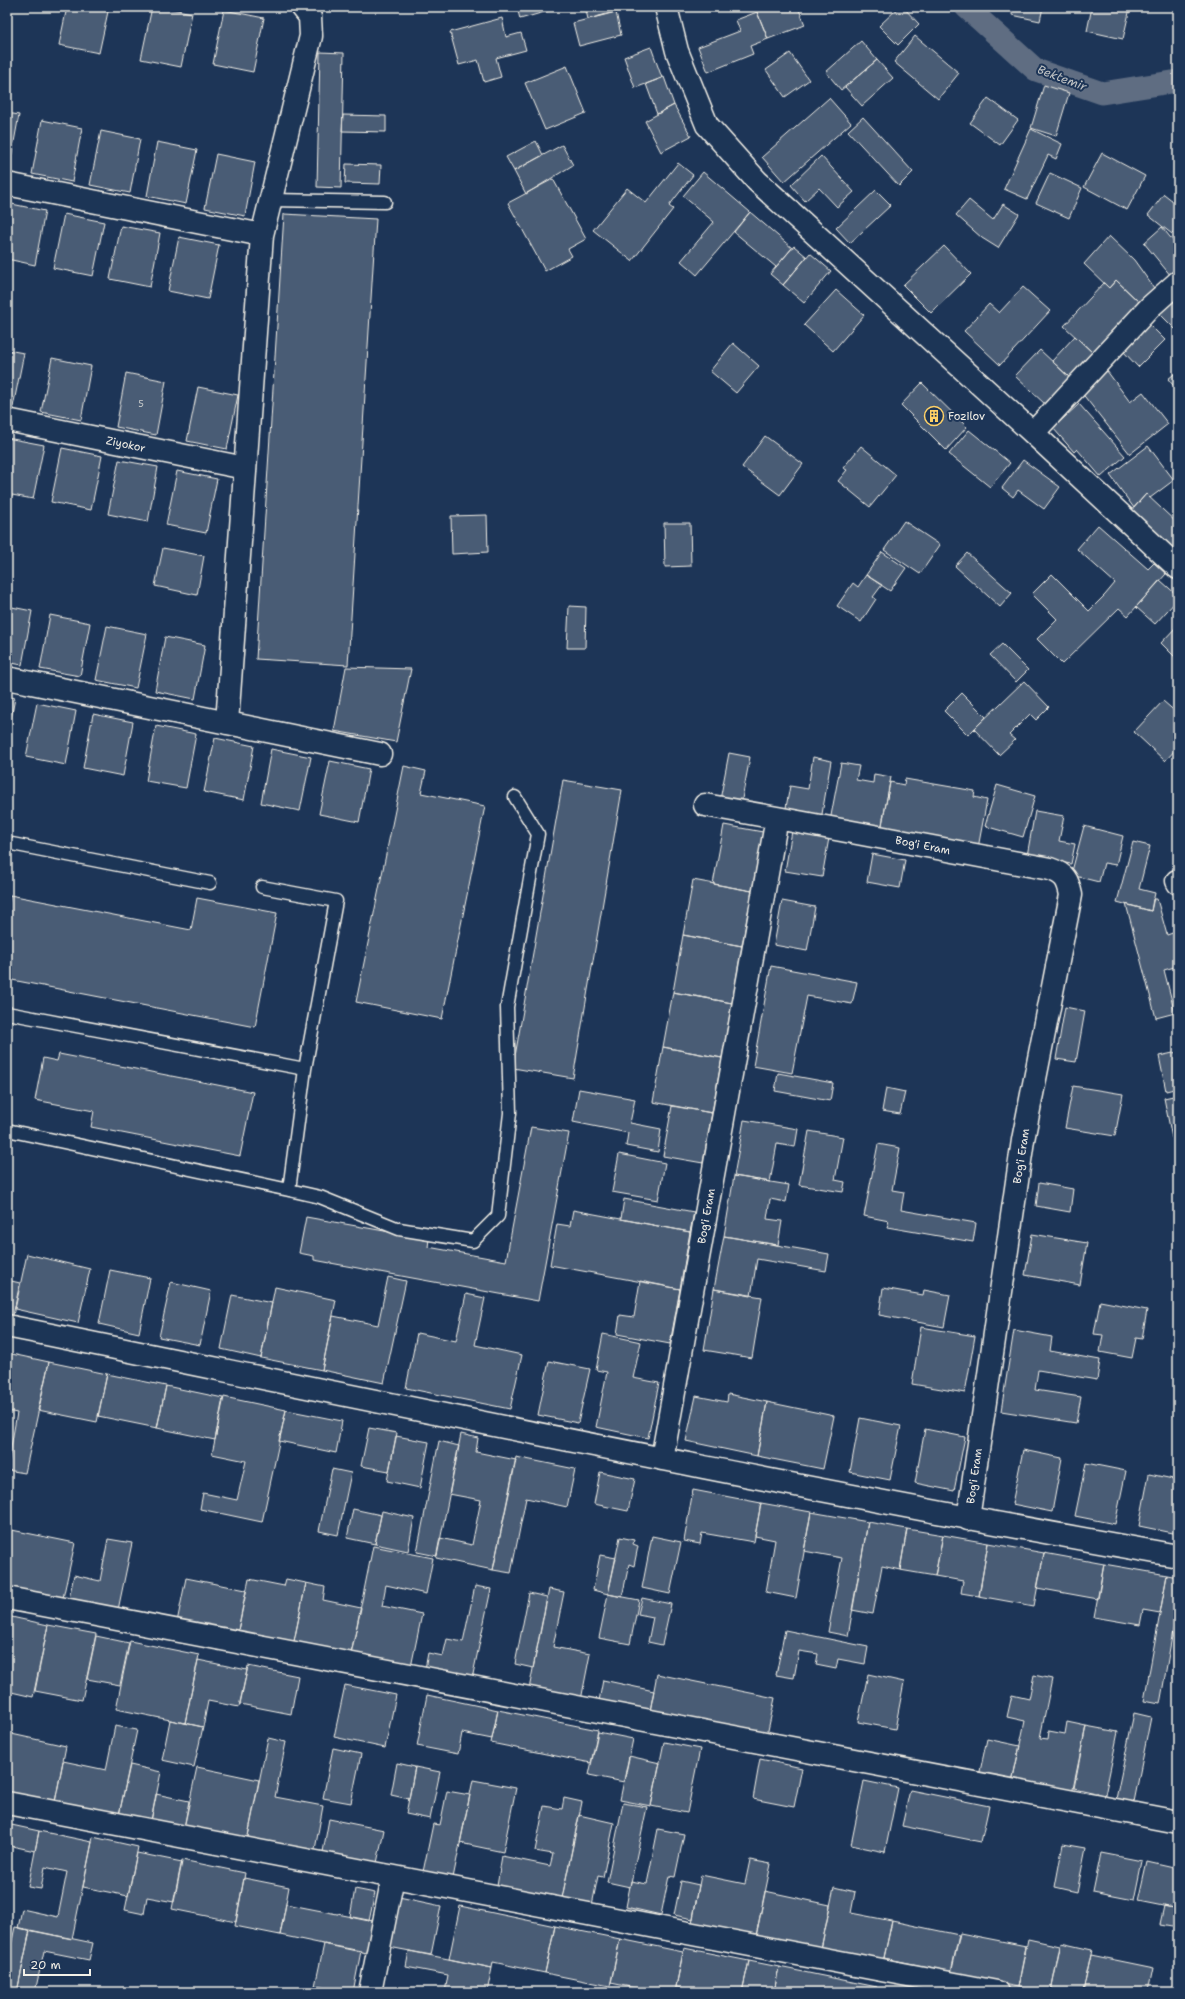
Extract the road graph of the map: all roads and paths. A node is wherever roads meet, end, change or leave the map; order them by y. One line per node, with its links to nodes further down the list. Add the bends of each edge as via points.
1 (302, 7): 4 (street, via 310,17 311,36)
2 (666, 7): 9 (street, via 676,51 707,125 757,181)
3 (7, 184): 6 (street)
4 (270, 200): 5 (lane); 6 (street)
5 (385, 202)
6 (262, 235): 10 (street)
7 (1178, 282): 9 (street, via 1150,307)
8 (7, 420): 10 (street, Ziyokor)
9 (1033, 433): 11 (street)
10 (245, 468): 13 (street)
11 (1178, 568)
12 (7, 678): 13 (street)
13 (227, 722): 14 (street)
14 (380, 754)
15 (515, 797): 24 (lane, via 538,834 507,1007 510,1113 498,1216 473,1241 399,1229 320,1197)
16 (705, 805): 17 (street)
17 (777, 818): 26 (street, Bog'i Eram); 27 (street, Bog'i Eram, via 1050,869 1060,872 1068,880 1072,895 1023,1140)
18 (7, 844): 19 (lane)
19 (210, 883)
20 (262, 887): 22 (lane, via 336,901)
21 (7, 1013): 22 (lane)
22 (305, 1069): 24 (lane)
23 (7, 1130): 24 (lane)
24 (289, 1190)
25 (7, 1326): 26 (street)
26 (662, 1459): 27 (street)
27 (968, 1519): 28 (street)
28 (1178, 1556)
29 (7, 1598): 31 (street)
30 (7, 1803): 32 (street)
31 (1178, 1822)
32 (393, 1877): 33 (street); 34 (street)
33 (370, 1992)
34 (997, 1992)

